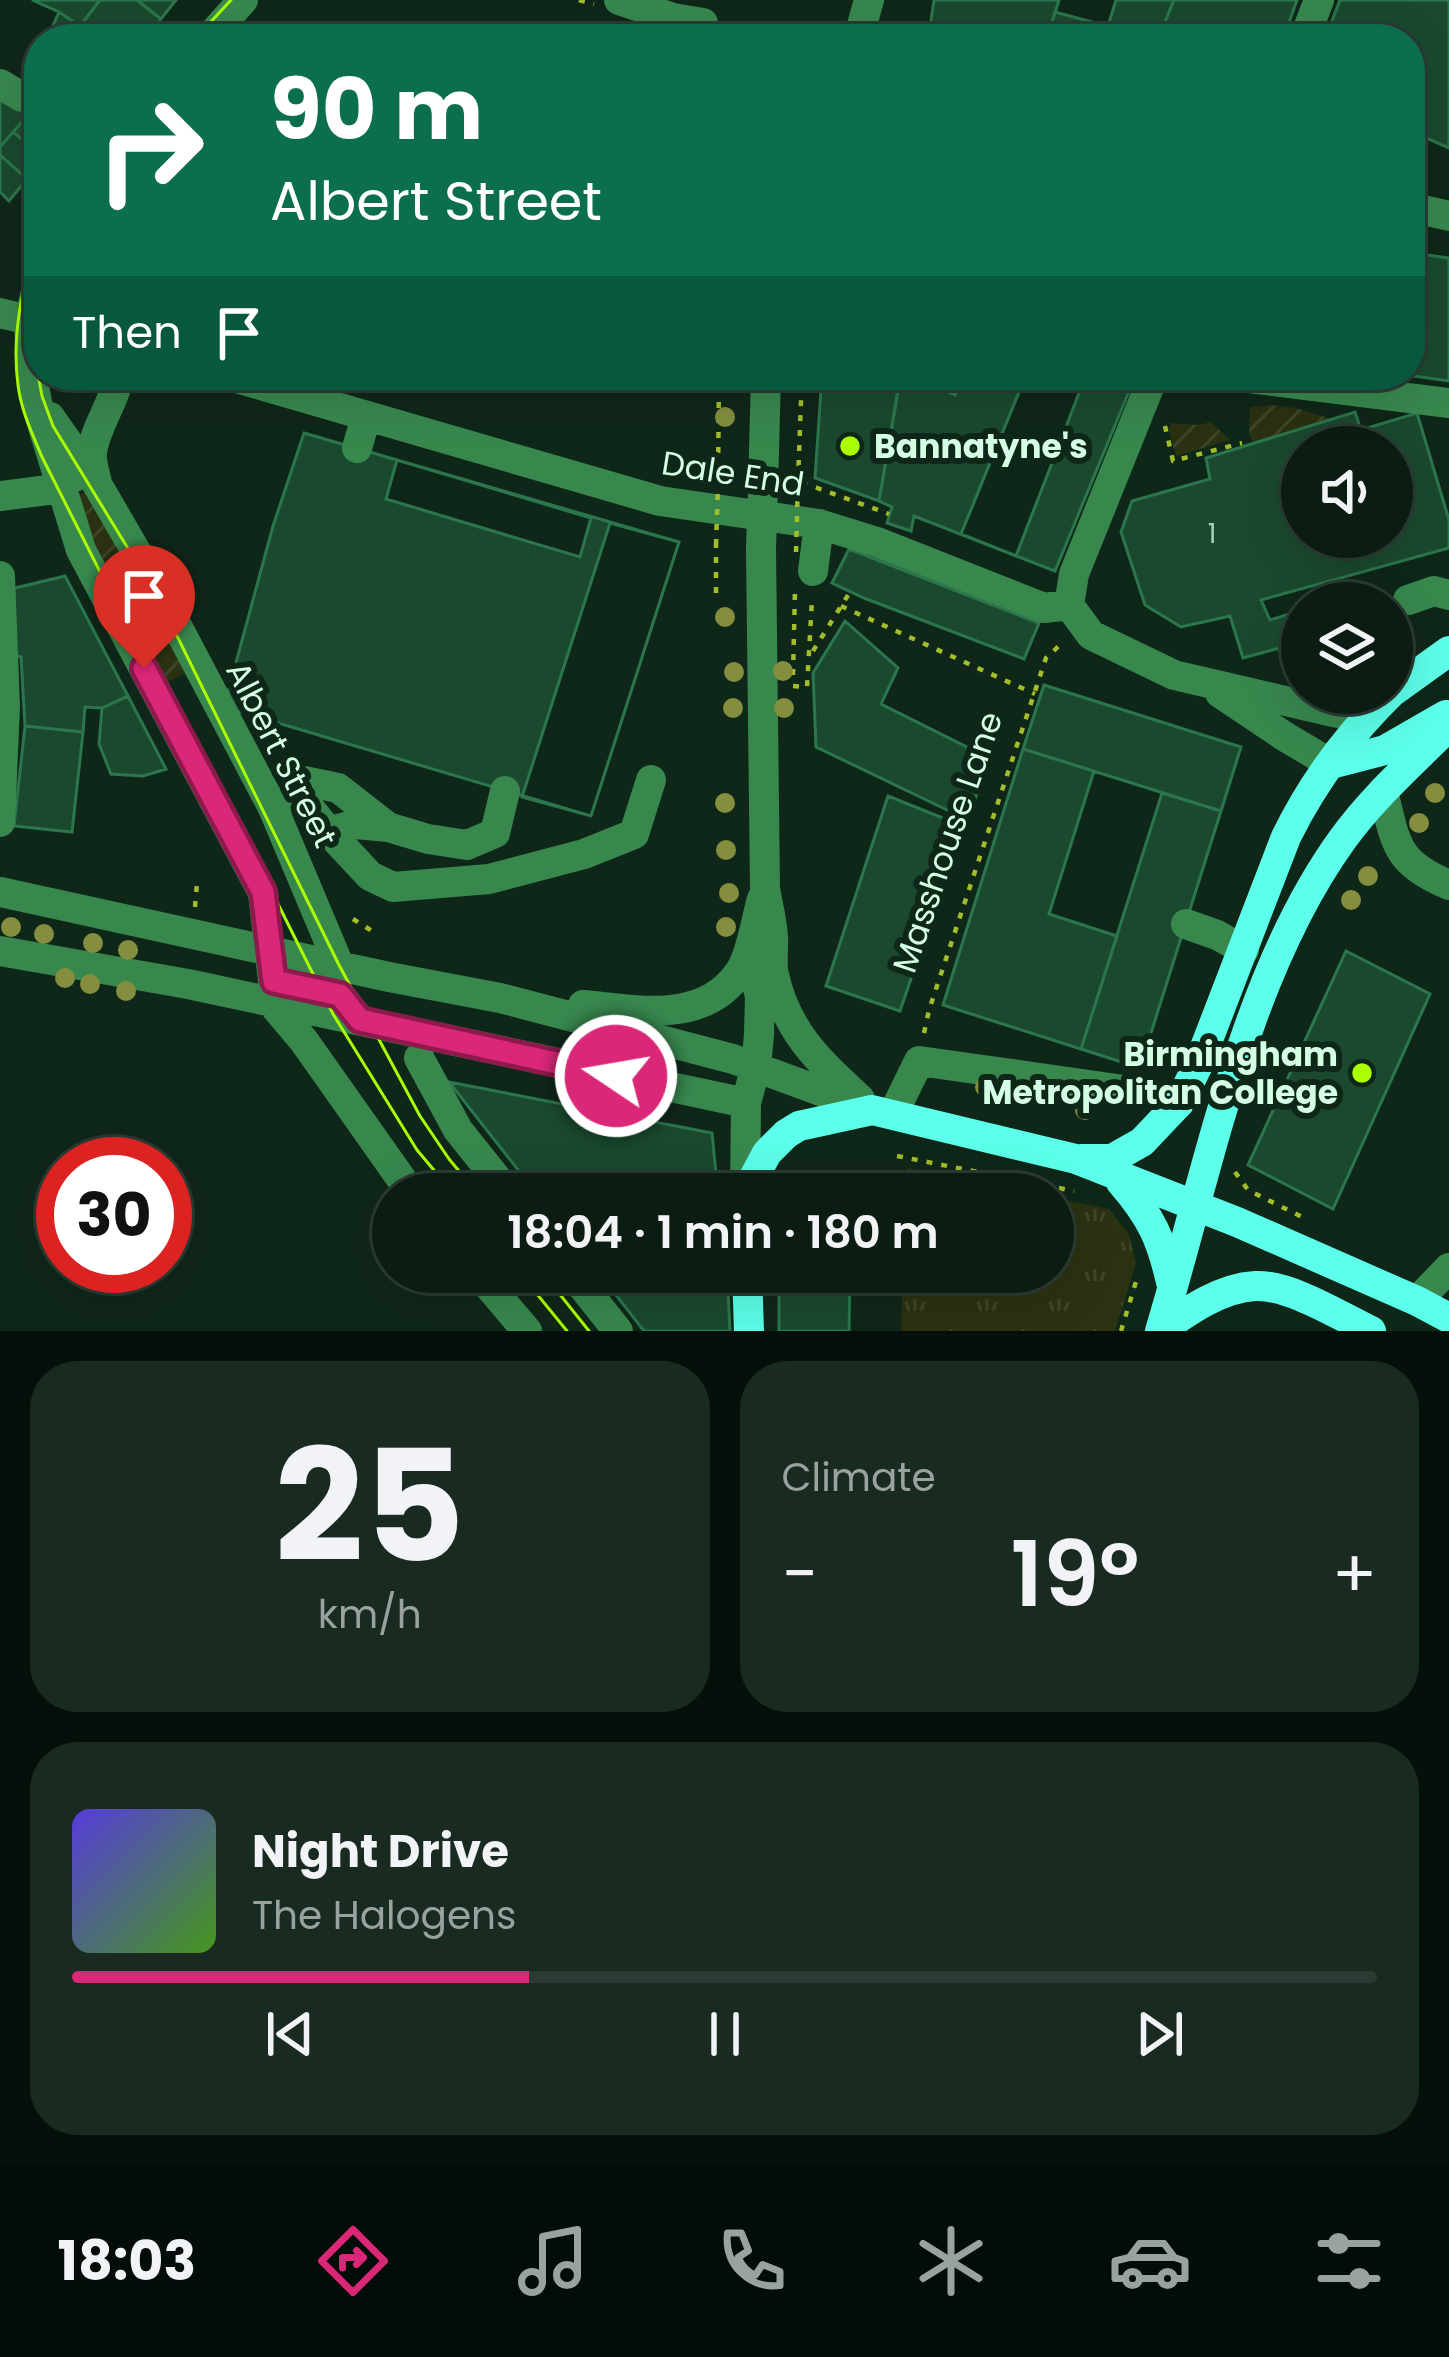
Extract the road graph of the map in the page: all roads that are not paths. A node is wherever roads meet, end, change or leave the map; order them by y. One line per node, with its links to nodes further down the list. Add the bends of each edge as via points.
1 (243, 0): 4 (street)
2 (619, 0): 3 (street)
3 (697, 23)
4 (221, 24)
5 (42, 390): 14 (street, Albert Street)
6 (121, 390): 14 (street)
7 (276, 390): 12 (street, Dale End)
8 (766, 390): 39 (street, bridge)
9 (1148, 390): 21 (street, via 1074,574)
10 (1345, 390): 11 (street)
11 (1449, 403)
12 (366, 417): 13 (street); 16 (street, Dale End, via 660,501)
13 (357, 448)
14 (81, 479): 15 (street); 34 (street, Albert Street, via 156,586); 42 (street, Albert Street, via 81,550 263,892)
15 (0, 496)
16 (819, 524): 17 (street); 21 (street, Dale End)
17 (802, 566)
18 (0, 576): 26 (street)
19 (1449, 595): 20 (street)
20 (1413, 599)
21 (1076, 614): 24 (street, Dale End, via 1091,635 1176,662)
22 (1449, 651): 23 (main road)
23 (1413, 677)
24 (1205, 682): 25 (street, Dale End); 30 (street, Dale End)
25 (1281, 700)
26 (3, 706): 35 (street)
27 (1449, 713): 30 (main road, via 1385,750)
28 (1372, 714): 30 (main road)
29 (1449, 726): 33 (main road)
30 (1331, 764): 44 (main road, via 1286,837)
31 (651, 780): 37 (street, via 634,834 490,879 394,887 370,876)
32 (505, 791): 36 (street, via 495,833 467,845)
33 (1383, 791): 38 (street, via 1401,855); 60 (main road, via 1304,901 1252,1015)
34 (285, 801): 36 (street, via 304,781 338,788); 37 (street); 47 (street, Albert Street)
35 (0, 822)
36 (388, 827): 37 (street, via 356,824)
37 (339, 844)
38 (1449, 885)
39 (765, 889): 43 (street); 46 (street, via 773,937)
40 (0, 892): 42 (street)
41 (1186, 924): 44 (street)
42 (268, 950): 47 (street)
43 (748, 950): 46 (street); 48 (street, via 723,989 679,1011)
44 (1244, 950): 52 (main road)
45 (0, 951): 47 (street)
46 (766, 985): 50 (street); 53 (street, via 813,1056)
47 (308, 991): 48 (street); 49 (street, via 340,995 360,1020); 55 (street, Albert Street, via 304,1041)
48 (500, 998): 50 (street)
49 (430, 1048): 51 (street); 56 (street, via 458,1130)
50 (756, 1066): 51 (street); 53 (street)
51 (746, 1103): 57 (street)
52 (1179, 1103): 53 (street, via 919,1060); 54 (main road, via 1142,1142 1112,1159)
53 (883, 1112): 54 (main road); 58 (main road, via 799,1126)
54 (1076, 1159): 59 (main road)
55 (397, 1173)
56 (492, 1173)
57 (745, 1173)
58 (756, 1173)
59 (1118, 1178): 60 (main road); 62 (main road, via 1147,1212)
60 (1196, 1206): 62 (main road); 66 (main road)
61 (1449, 1268): 66 (street)
62 (1172, 1288): 71 (main road)
63 (494, 1293): 68 (street)
64 (588, 1293): 69 (street)
65 (748, 1293): 70 (main road)
66 (1418, 1300): 67 (main road)
67 (1449, 1318)
68 (526, 1331)
69 (618, 1331)
70 (749, 1331)
71 (1160, 1331): 72 (main road, via 1215,1297 1256,1286 1288,1292)
72 (1371, 1331)

